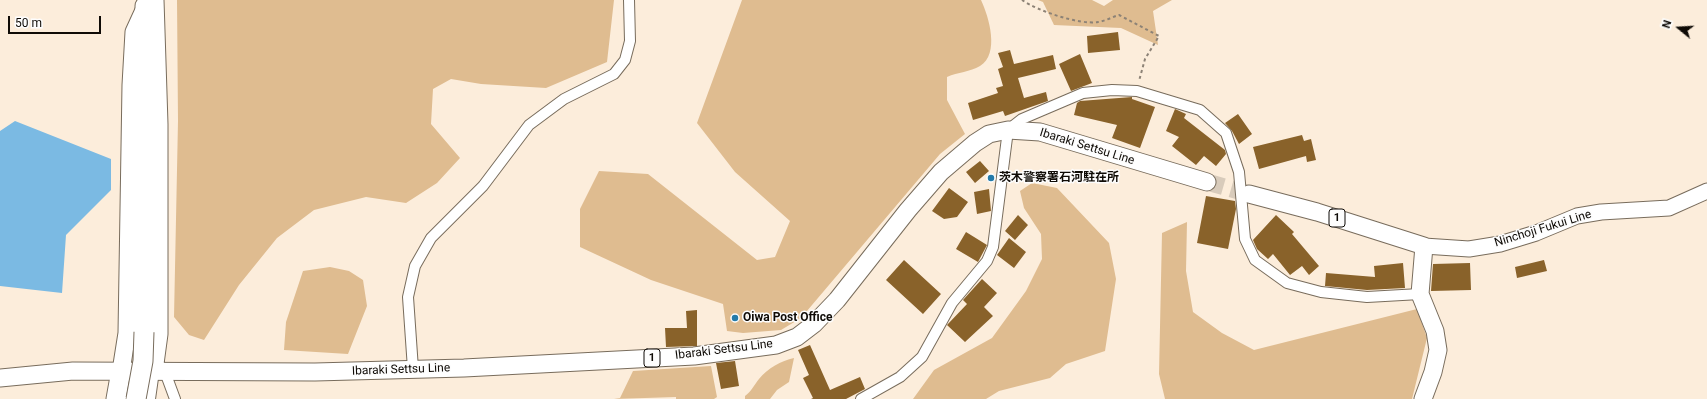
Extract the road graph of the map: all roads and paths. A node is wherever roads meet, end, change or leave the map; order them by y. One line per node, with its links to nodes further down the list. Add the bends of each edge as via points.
1 (629, 0): 12 (street, via 630,41 625,60 614,74 564,99 529,125 483,186 431,238 416,266 408,297)
2 (1022, 0): 4 (path, via 1030,6 1075,20 1097,22 1119,15 1159,36 1145,59)
3 (149, 2): 5 (highway)
4 (1137, 91): 6 (street, via 1083,93 1022,119); 11 (street, via 1200,110 1226,133 1239,172 1245,239 1255,260 1287,283 1321,292 1368,297)
5 (145, 124): 13 (main road, via 127,333); 14 (main road, via 159,334); 17 (highway, bridge, via 144,332)
6 (1008, 130): 7 (main road, Ibaraki Settsu Line / 1, via 1040,132); 12 (main road, Ibaraki Settsu Line / 1, via 989,134 974,143 941,172 837,300 814,324 797,337 776,345 694,356); 20 (street, via 994,247 987,261 952,303 922,357 900,377)
7 (1207, 182)
8 (1707, 191): 10 (main road, Ninchoji Fukui Line, via 1669,208 1577,216 1500,244 1469,249)
9 (1248, 194): 10 (main road, 1, via 1317,212)
10 (1424, 246): 11 (main road)
11 (1420, 294): 21 (main road, via 1435,331 1438,350 1433,372)
12 (413, 370): 14 (main road, Ibaraki Settsu Line / 1)
13 (120, 371): 14 (main road, Ibaraki Settsu Line / 1); 15 (main road, Ibaraki Settsu Line / 1, via 73,371); 16 (highway)
14 (159, 372): 18 (street); 19 (street)
15 (0, 378)
16 (116, 399)
17 (136, 399)
18 (150, 399)
19 (175, 399)
20 (861, 399)
21 (1422, 399)

